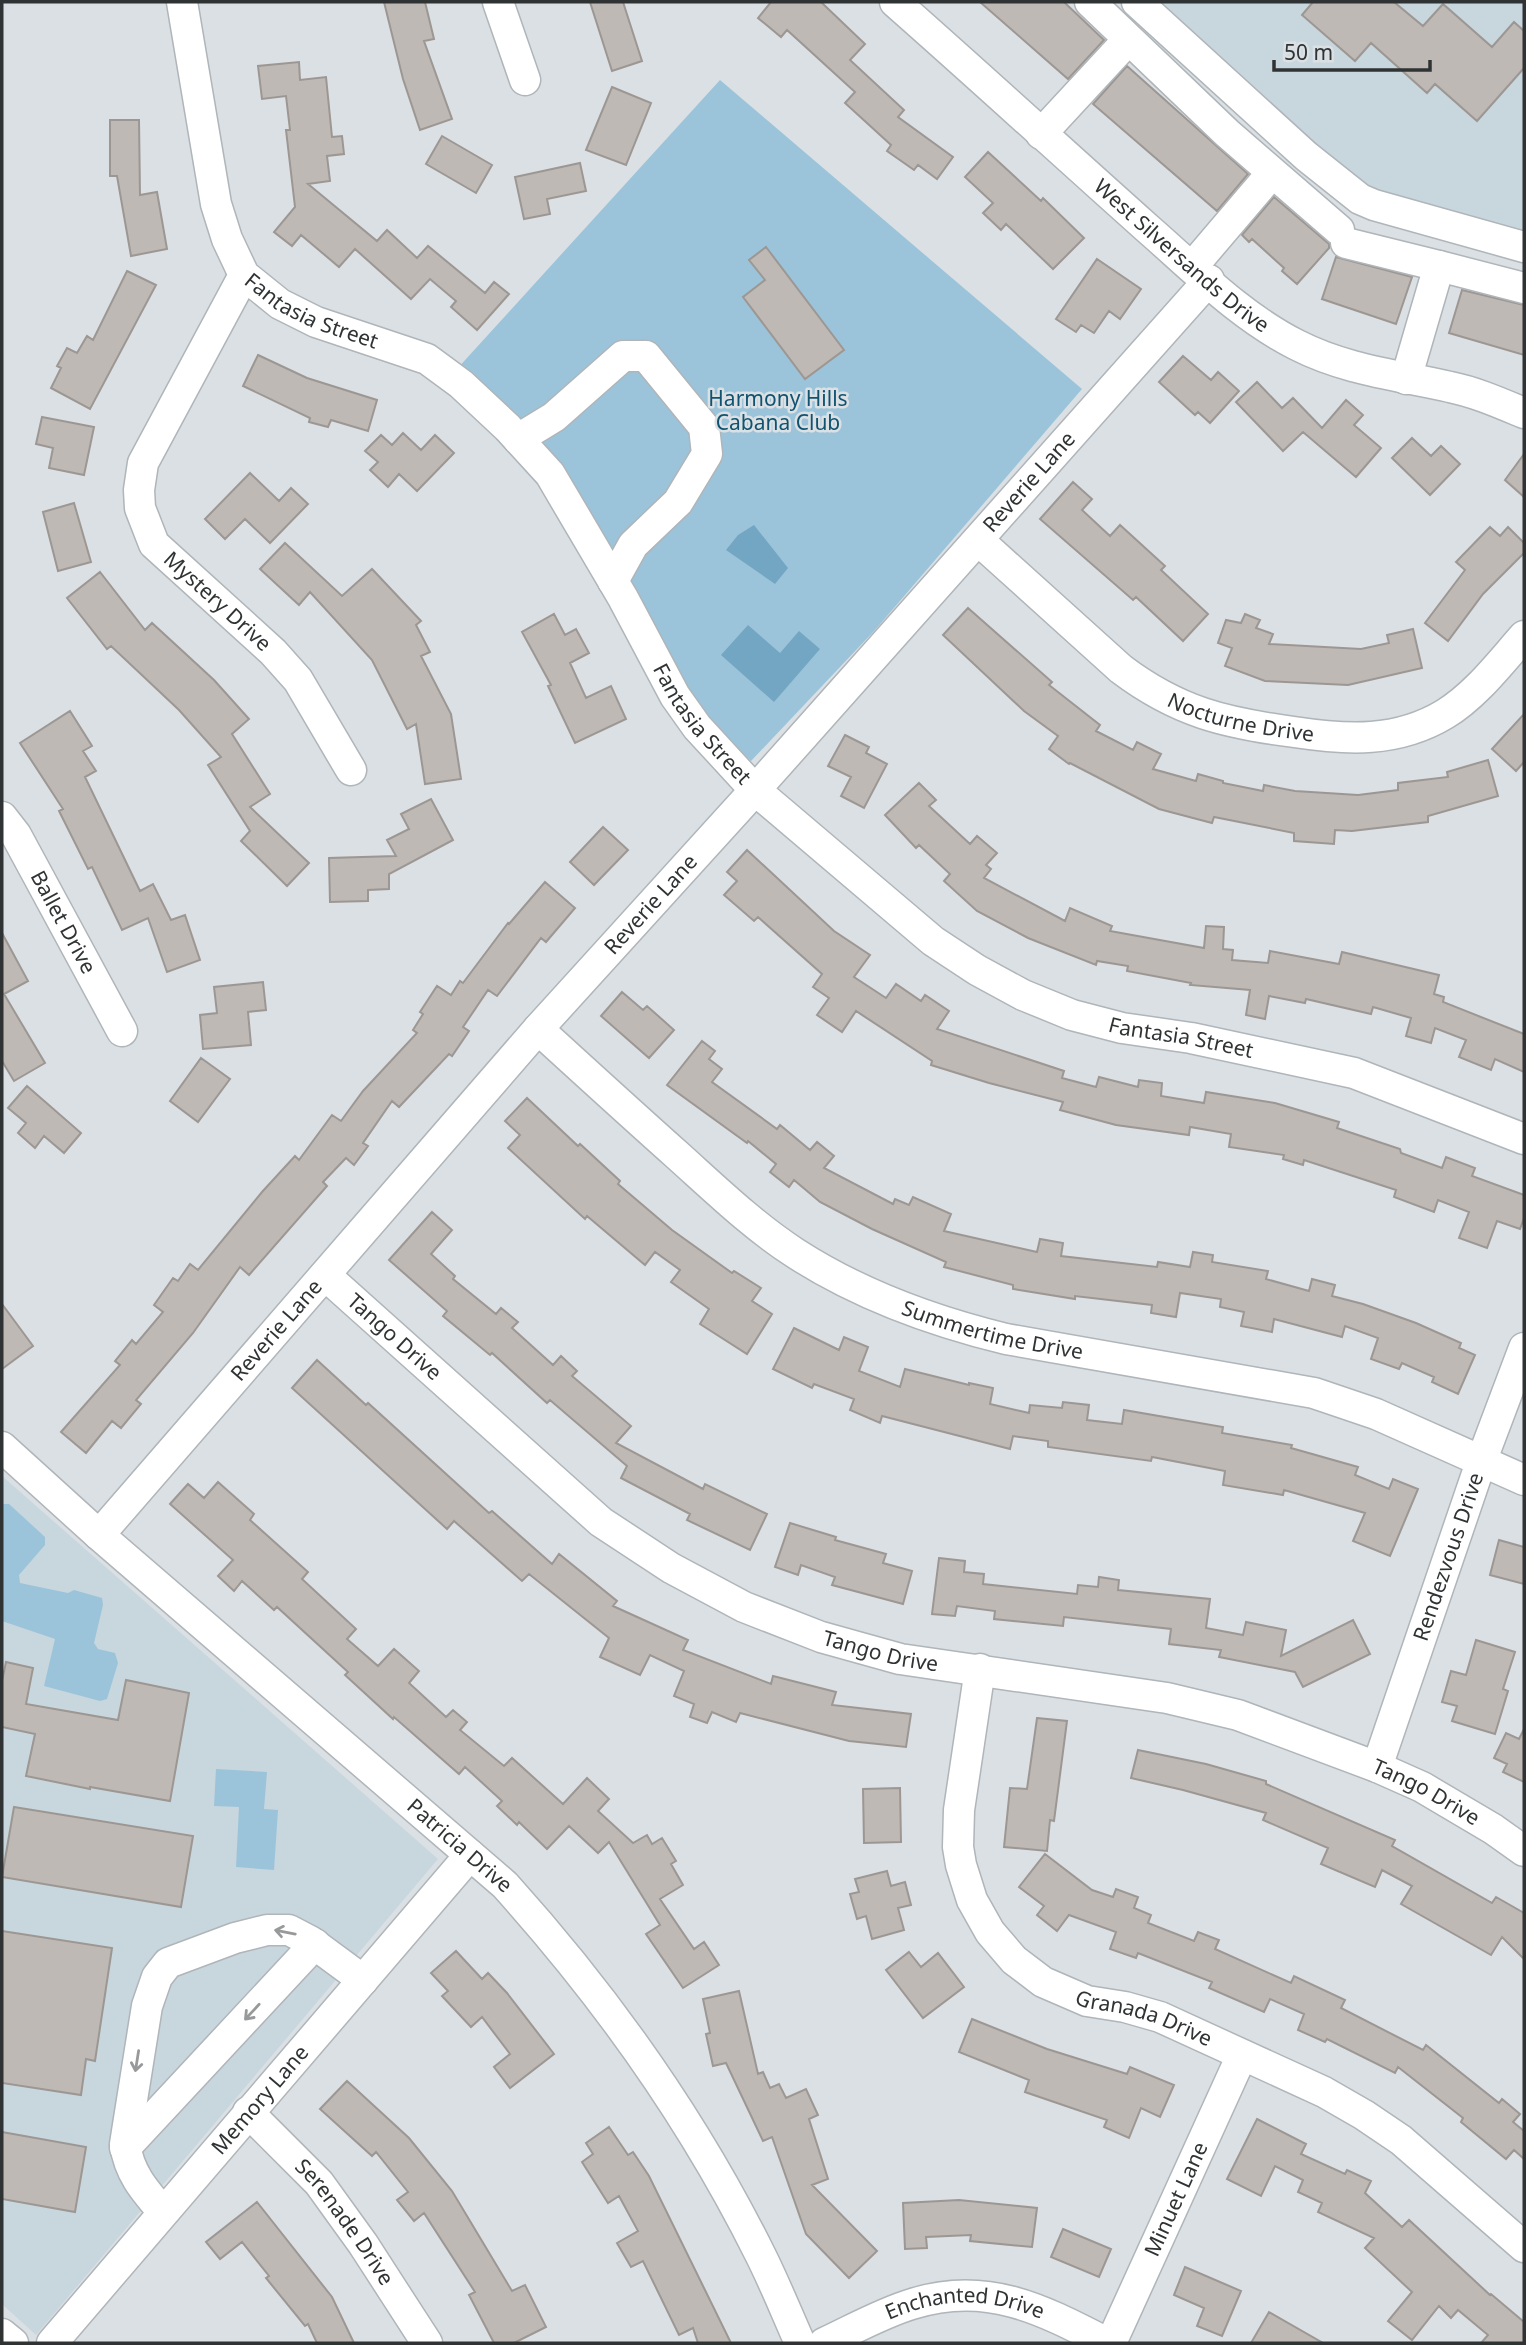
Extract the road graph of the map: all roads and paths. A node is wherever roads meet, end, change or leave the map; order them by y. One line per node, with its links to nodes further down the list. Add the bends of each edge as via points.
1 (183, 2): 13 (street, Fantasia Street, via 216,204)
2 (498, 2): 7 (street)
3 (1090, 2): 6 (street)
4 (1137, 2): 10 (street, via 1306,156 1360,199)
5 (912, 8): 8 (street, West Silversands Drive)
6 (1128, 40): 8 (street); 9 (street)
7 (525, 79)
8 (1041, 134): 12 (street, West Silversands Drive)
9 (1272, 173): 11 (street, via 1343,236); 12 (street, Reverie Lane)
10 (1524, 247)
11 (1439, 266): 14 (street); 15 (street)
12 (1200, 274): 15 (street, West Silversands Drive, via 1296,345 1360,370); 18 (street, Reverie Lane)
13 (244, 275): 17 (street, Fantasia Street, via 280,304 316,322 426,359 461,384); 21 (street, Mystery Drive, via 143,463 140,508 154,544 298,680)
14 (1524, 288)
15 (1406, 379): 16 (street, West Silversands Drive, via 1489,398)
16 (1524, 413)
17 (519, 439): 19 (street, Fantasia Street, via 550,474); 19 (street, via 554,417 623,356 646,356 704,427 707,454 678,502 633,545)
18 (978, 540): 20 (street, Nocturne Drive, via 1146,687 1199,713 1242,725 1341,739 1377,738 1412,730 1445,714 1474,692); 22 (street, Reverie Lane)
19 (613, 581): 22 (street, Fantasia Street, via 696,727)
20 (1524, 636)
21 (351, 770)
22 (755, 790): 24 (street, Reverie Lane); 26 (street, Fantasia Street, via 933,941 1023,995 1122,1028 1354,1073)
23 (2, 817): 25 (street, Ballet Drive)
24 (538, 1029): 27 (street, Reverie Lane); 30 (street, Summertime Drive, via 744,1215 795,1253 850,1284 908,1310 1006,1339 1314,1393 1376,1413)
25 (122, 1031)
26 (1524, 1139)
27 (325, 1275): 32 (street, Reverie Lane); 33 (street, Tango Drive, via 601,1522 671,1568 744,1606 821,1637 900,1659)
28 (1524, 1348): 30 (street, Rendezvous Drive)
29 (2, 1447): 32 (street, Patricia Drive)
30 (1481, 1462): 31 (street, Summertime Drive); 34 (street, Rendezvous Drive)
31 (1524, 1480)
32 (99, 1535): 36 (street, Patricia Drive)
33 (980, 1670): 34 (street, Tango Drive, via 1167,1698 1226,1712); 39 (street, Granada Drive, via 959,1810 958,1847 972,1900 990,1932 1014,1960 1043,1982 1087,2001 1160,2017)
34 (1377, 1767): 35 (street, Tango Drive, via 1446,1801)
35 (1524, 1851)
36 (470, 1855): 38 (street, Memory Lane); 48 (street, Patricia Drive, via 505,1885 554,1939 609,2009 699,2143 761,2256)
37 (315, 1944): 38 (street); 41 (street, one-way to 41); 41 (street, one-way to 41, via 289,1930 267,1930 168,1963 157,1977 147,2006)
38 (363, 1980): 40 (street, Memory Lane)
39 (1242, 2055): 43 (street, Granada Drive, via 1324,2092 1401,2140); 50 (street, Minuet Lane)
40 (248, 2112): 42 (street, Memory Lane); 47 (street, Serenade Drive, via 319,2183)
41 (125, 2148): 42 (street, via 127,2163)
42 (163, 2212): 46 (street, Memory Lane)
43 (1524, 2247)
44 (2, 2334): 45 (street)
45 (13, 2343)
46 (52, 2343)
47 (427, 2343)
48 (800, 2343)
49 (824, 2343): 50 (street, Enchanted Drive, via 910,2304 969,2295 1028,2305)
50 (1109, 2343)

